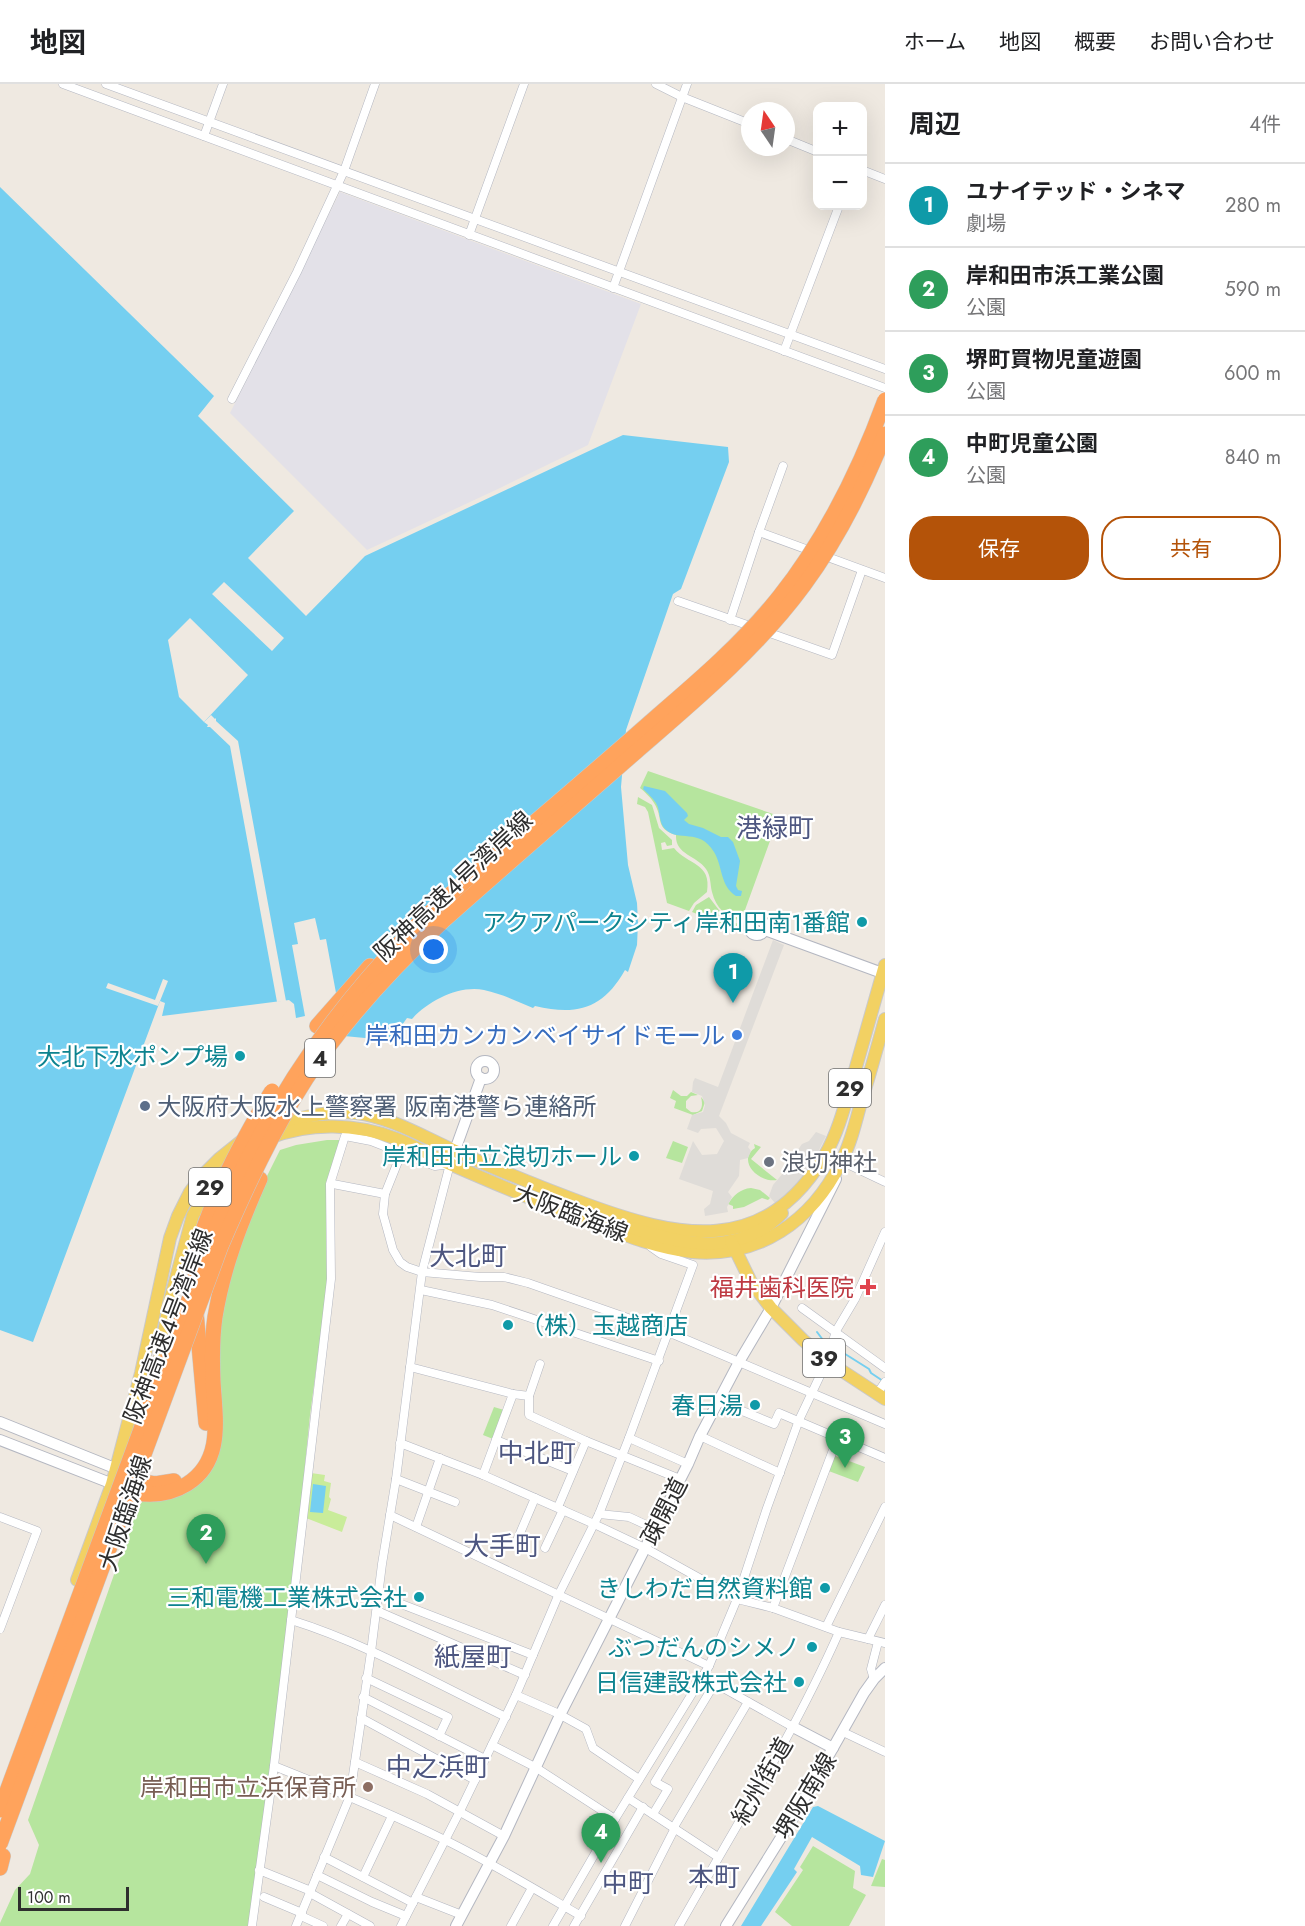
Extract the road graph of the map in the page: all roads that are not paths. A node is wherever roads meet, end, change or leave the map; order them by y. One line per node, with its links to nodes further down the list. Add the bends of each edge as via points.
1 (63, 84): 9 (street)
2 (106, 84): 9 (street); 11 (street)
3 (223, 84): 11 (street)
4 (375, 84): 15 (street)
5 (524, 84): 20 (street)
6 (656, 84): 8 (street)
7 (687, 84): 8 (street)
8 (682, 97): 10 (street); 22 (street)
9 (101, 98): 12 (street)
10 (741, 120)
11 (209, 122): 12 (street); 15 (street)
12 (204, 136): 18 (street)
13 (795, 143): 14 (street)
14 (813, 150)
15 (344, 171): 18 (street); 20 (street)
16 (867, 172): 17 (street)
17 (885, 179)
18 (337, 186): 21 (street); 28 (street)
19 (837, 210): 24 (street)
20 (475, 219): 21 (street); 22 (street)
21 (469, 235): 23 (street)
22 (619, 272): 23 (street); 24 (street)
23 (613, 288): 25 (street)
24 (790, 335): 25 (street); 26 (street)
25 (784, 351): 27 (street)
26 (885, 369)
27 (885, 388)
28 (232, 399)
29 (885, 400): 38 (highway, 阪神高速4号湾岸線 / 4, bridge, via 829,524 796,575 757,623 703,676)
30 (885, 434): 41 (highway, 阪神高速4号湾岸線 / 4, bridge, via 839,531 804,585 762,635 688,707 435,928 384,979)
31 (783, 466): 32 (street)
32 (759, 532): 33 (street); 36 (street)
33 (862, 570): 34 (street); 36 (street, via 832,655)
34 (885, 578)
35 (678, 601): 36 (street)
36 (730, 620)
37 (765, 930): 39 (street)
38 (410, 932): 94 (highway, 4, bridge, via 368,968 317,1026 239,1149 211,1209 199,1242 195,1269 207,1428 204,1449 193,1468 175,1480); 153 (highway, 阪神高速4号湾岸線 / 4, bridge, via 343,1006 320,1038 279,1099 240,1172 191,1291)
39 (884, 971): 45 (main road, 大阪臨海線 / 29, via 845,1106)
40 (885, 1019): 46 (main road, 大阪臨海線 / 29)
41 (337, 1036): 94 (highway, 4, bridge, via 295,1108 233,1243 213,1337 214,1448 203,1471 182,1488 155,1495); 161 (highway, 阪神高速4号湾岸線 / 4, bridge, via 273,1134 221,1246)
42 (481, 1078): 43 (street)
43 (454, 1150): 47 (street); 52 (main road, 大阪臨海線 / 29); 87 (main road, 大阪臨海線 / 29, via 357,1113 333,1113 275,1124 236,1143 189,1192 170,1238)
44 (401, 1154): 47 (street, via 435,1166); 50 (street); 116 (street, via 345,1136 330,1184 331,1279)
45 (826, 1154): 46 (street); 51 (main road, 大阪臨海線 / 29, via 812,1177)
46 (842, 1162): 48 (street); 55 (main road, 大阪臨海線 / 29, via 799,1218 771,1239 756,1245); 58 (street, 疎開道)
47 (450, 1164): 54 (main road, 大阪臨海線 / 29); 56 (street); 94 (main road, 大阪臨海線 / 29, via 380,1133 330,1126 278,1134 252,1144 229,1166 192,1215 169,1305)
48 (885, 1182)
49 (333, 1184): 50 (street)
50 (385, 1194): 56 (street, via 383,1214 395,1257)
51 (791, 1199): 52 (main road, 大阪臨海線 / 29, via 767,1215 717,1231 673,1230); 55 (main road, via 770,1224)
52 (621, 1217): 55 (main road, via 625,1225 669,1239)
53 (885, 1232): 60 (street)
54 (639, 1240): 55 (main road, 大阪臨海線 / 29, via 692,1252); 61 (street, via 661,1254 693,1265)
55 (733, 1246): 58 (main road, 39, via 751,1282)
56 (422, 1272): 57 (street); 61 (street, via 504,1277)
57 (421, 1290): 62 (street, via 492,1305); 66 (street)
58 (771, 1308): 63 (main road, 39); 64 (street, 疎開道)
59 (802, 1308): 60 (street)
60 (836, 1331): 63 (street); 67 (street)
61 (668, 1332): 62 (street); 64 (street)
62 (659, 1361): 78 (street)
63 (827, 1361): 68 (main road, 39); 69 (street)
64 (739, 1362): 69 (street); 72 (street, 疎開道)
65 (540, 1364): 71 (street)
66 (410, 1367): 70 (street); 82 (street)
67 (885, 1368)
68 (883, 1390)
69 (811, 1393): 73 (street); 75 (street)
70 (513, 1394): 71 (street); 80 (street)
71 (529, 1396): 81 (street, via 529,1415)
72 (718, 1401): 73 (street, via 774,1424 779,1413); 76 (street, 疎開道)
73 (799, 1420): 77 (street); 89 (street)
74 (0, 1422): 87 (street)
75 (885, 1424)
76 (700, 1436): 86 (street, 疎開道); 89 (street)
77 (838, 1437): 85 (street); 113 (street)
78 (629, 1438): 83 (street); 86 (street)
79 (0, 1440): 93 (street)
80 (496, 1440): 88 (street); 90 (street)
81 (586, 1441): 83 (street); 88 (street)
82 (400, 1443): 84 (street); 91 (street)
83 (622, 1455): 92 (street); 100 (street)
84 (440, 1458): 90 (street); 95 (street)
85 (885, 1458)
86 (688, 1464): 92 (street, 疎開道)
87 (116, 1468): 93 (main road, 大阪臨海線 / 29); 94 (street)
88 (573, 1471): 99 (street)
89 (780, 1473): 111 (street)
90 (483, 1475): 96 (street)
91 (396, 1479): 95 (street); 101 (street)
92 (680, 1479): 105 (street, 疎開道)
93 (112, 1484): 94 (street); 149 (main road, 大阪臨海線 / 29)
94 (137, 1487): 161 (main road, 大阪臨海線 / 29)
95 (429, 1491): 97 (street); 104 (street)
96 (535, 1497): 99 (street); 106 (street)
97 (454, 1502)
98 (885, 1507): 117 (street)
99 (561, 1508): 103 (street); 107 (street)
100 (598, 1514): 103 (street); 105 (street, via 629,1517)
101 (390, 1515): 104 (street); 109 (street)
102 (0, 1517): 118 (street, via 37,1531)
103 (594, 1524): 108 (street); 110 (street)
104 (416, 1527): 110 (street)
105 (655, 1529): 108 (street, 疎開道)
106 (515, 1545)
107 (545, 1548)
108 (645, 1548): 111 (street); 115 (street, 疎開道)
109 (378, 1595): 114 (street); 123 (street)
110 (558, 1596): 115 (street); 123 (street)
111 (737, 1599): 113 (street); 124 (street)
112 (885, 1605): 120 (street)
113 (773, 1608): 117 (street)
114 (377, 1611): 122 (street); 126 (street)
115 (610, 1618): 124 (street); 134 (street, 疎開道)
116 (291, 1620): 122 (street); 145 (street)
117 (826, 1627): 119 (street)
118 (0, 1629)
119 (839, 1632): 120 (street); 137 (street, 紀州街道)
120 (868, 1639): 121 (street)
121 (882, 1643): 129 (street, via 871,1669)
122 (371, 1652): 128 (street); 135 (street)
123 (533, 1655): 126 (street)
124 (709, 1666): 127 (street)
125 (885, 1668): 129 (street, 堺阪南線)
126 (525, 1675): 131 (street)
127 (702, 1676): 130 (street); 147 (street)
128 (366, 1678): 132 (street); 139 (street, via 448,1717)
129 (874, 1679): 138 (street, 堺阪南線)
130 (715, 1683): 133 (street); 155 (street, via 655,1782 668,1789)
131 (516, 1695): 134 (street); 135 (street)
132 (363, 1697): 136 (street); 139 (street)
133 (748, 1702): 137 (street); 158 (street)
134 (560, 1715): 146 (street, 疎開道); 147 (street, via 586,1729 593,1748)
135 (506, 1717): 140 (street)
136 (361, 1718): 144 (street); 148 (street)
137 (793, 1727): 141 (street); 163 (street, 紀州街道)
138 (843, 1732): 141 (street, 堺阪南線); 142 (street)
139 (439, 1736): 143 (street)
140 (492, 1745): 143 (street); 146 (street)
141 (833, 1748): 190 (street, 堺阪南線)
142 (885, 1752)
143 (485, 1759): 148 (street)
144 (355, 1762): 150 (street); 154 (street)
145 (274, 1766): 150 (street); 165 (street)
146 (536, 1767): 157 (street); 159 (street, 疎開道)
147 (639, 1779): 151 (street)
148 (475, 1780): 154 (street)
149 (0, 1792)
150 (350, 1796): 156 (street); 162 (street)
151 (628, 1798): 152 (street); 157 (street)
152 (643, 1807): 155 (street); 177 (street)
153 (0, 1810)
154 (460, 1811): 159 (street); 160 (street)
155 (653, 1814): 158 (street)
156 (392, 1816): 160 (street); 167 (street)
157 (615, 1819): 172 (street)
158 (674, 1828): 163 (street); 188 (street)
159 (504, 1836): 164 (street, 疎開道)
160 (444, 1840): 164 (street); 171 (street)
161 (2, 1853)
162 (324, 1857): 166 (street); 167 (street)
163 (718, 1857): 189 (street, 紀州街道)
164 (489, 1863): 168 (street); 175 (street, 疎開道)
165 (259, 1870): 169 (street); 178 (street)
166 (317, 1875): 169 (street); 176 (street)
167 (363, 1877): 171 (street)
168 (532, 1888): 172 (street); 185 (street)
169 (310, 1892): 173 (street); 174 (street)
170 (264, 1897): 173 (street)
171 (415, 1900): 175 (street); 176 (street)
172 (564, 1906): 177 (street); 186 (street)
173 (301, 1914): 179 (street); 180 (street)
174 (348, 1914): 181 (street); 182 (street)
175 (462, 1915): 184 (street, 疎開道)
176 (406, 1916): 183 (street)
177 (580, 1916): 187 (street)
178 (252, 1926)
179 (296, 1926)
180 (323, 1926)
181 (341, 1926)
182 (370, 1926)
183 (400, 1926)
184 (456, 1926)
185 (511, 1926)
186 (553, 1926)
187 (574, 1926)
188 (625, 1926)
189 (679, 1926)
190 (726, 1926)

